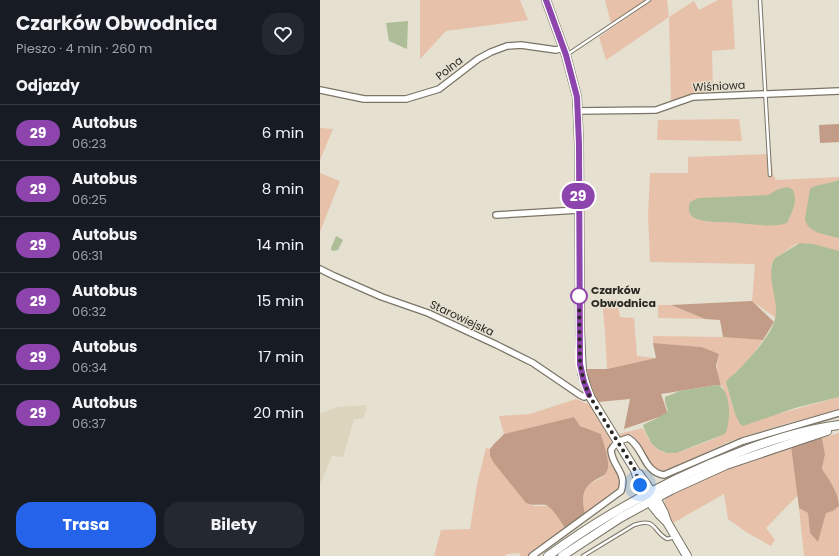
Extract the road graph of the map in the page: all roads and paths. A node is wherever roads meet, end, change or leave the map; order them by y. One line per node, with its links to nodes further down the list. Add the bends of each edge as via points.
1 (546, 0): 4 (street)
2 (649, 0): 4 (lane)
3 (760, 0): 7 (lane)
4 (564, 52): 5 (street, Polna, via 521,45 507,46 478,59 439,89 406,99 364,99); 8 (street, via 573,79)
5 (320, 90)
6 (839, 91): 7 (street, Wiśniowa)
7 (766, 94): 8 (street, Wiśniowa, via 693,97 656,110); 9 (lane)
8 (578, 111): 10 (street)
9 (770, 175)
10 (578, 210): 11 (street); 13 (street, via 580,364)
11 (496, 215)
12 (320, 269): 13 (street, Starowiejska, via 476,335 533,363 580,395)
13 (589, 395): 16 (street)
14 (839, 413): 16 (street, via 743,441 664,475 650,468 631,440 628,438)
15 (839, 426): 17 (street)
16 (618, 442): 17 (street, via 635,470 638,480); 19 (street, via 611,450 623,477 621,491)
17 (651, 496): 18 (street, via 664,513); 20 (street, via 592,525); 21 (street)
18 (676, 537): 22 (lane, via 667,540 651,524 640,523); 23 (street)
19 (532, 556)
20 (548, 556)
21 (562, 556)
22 (583, 556)
23 (687, 556)

